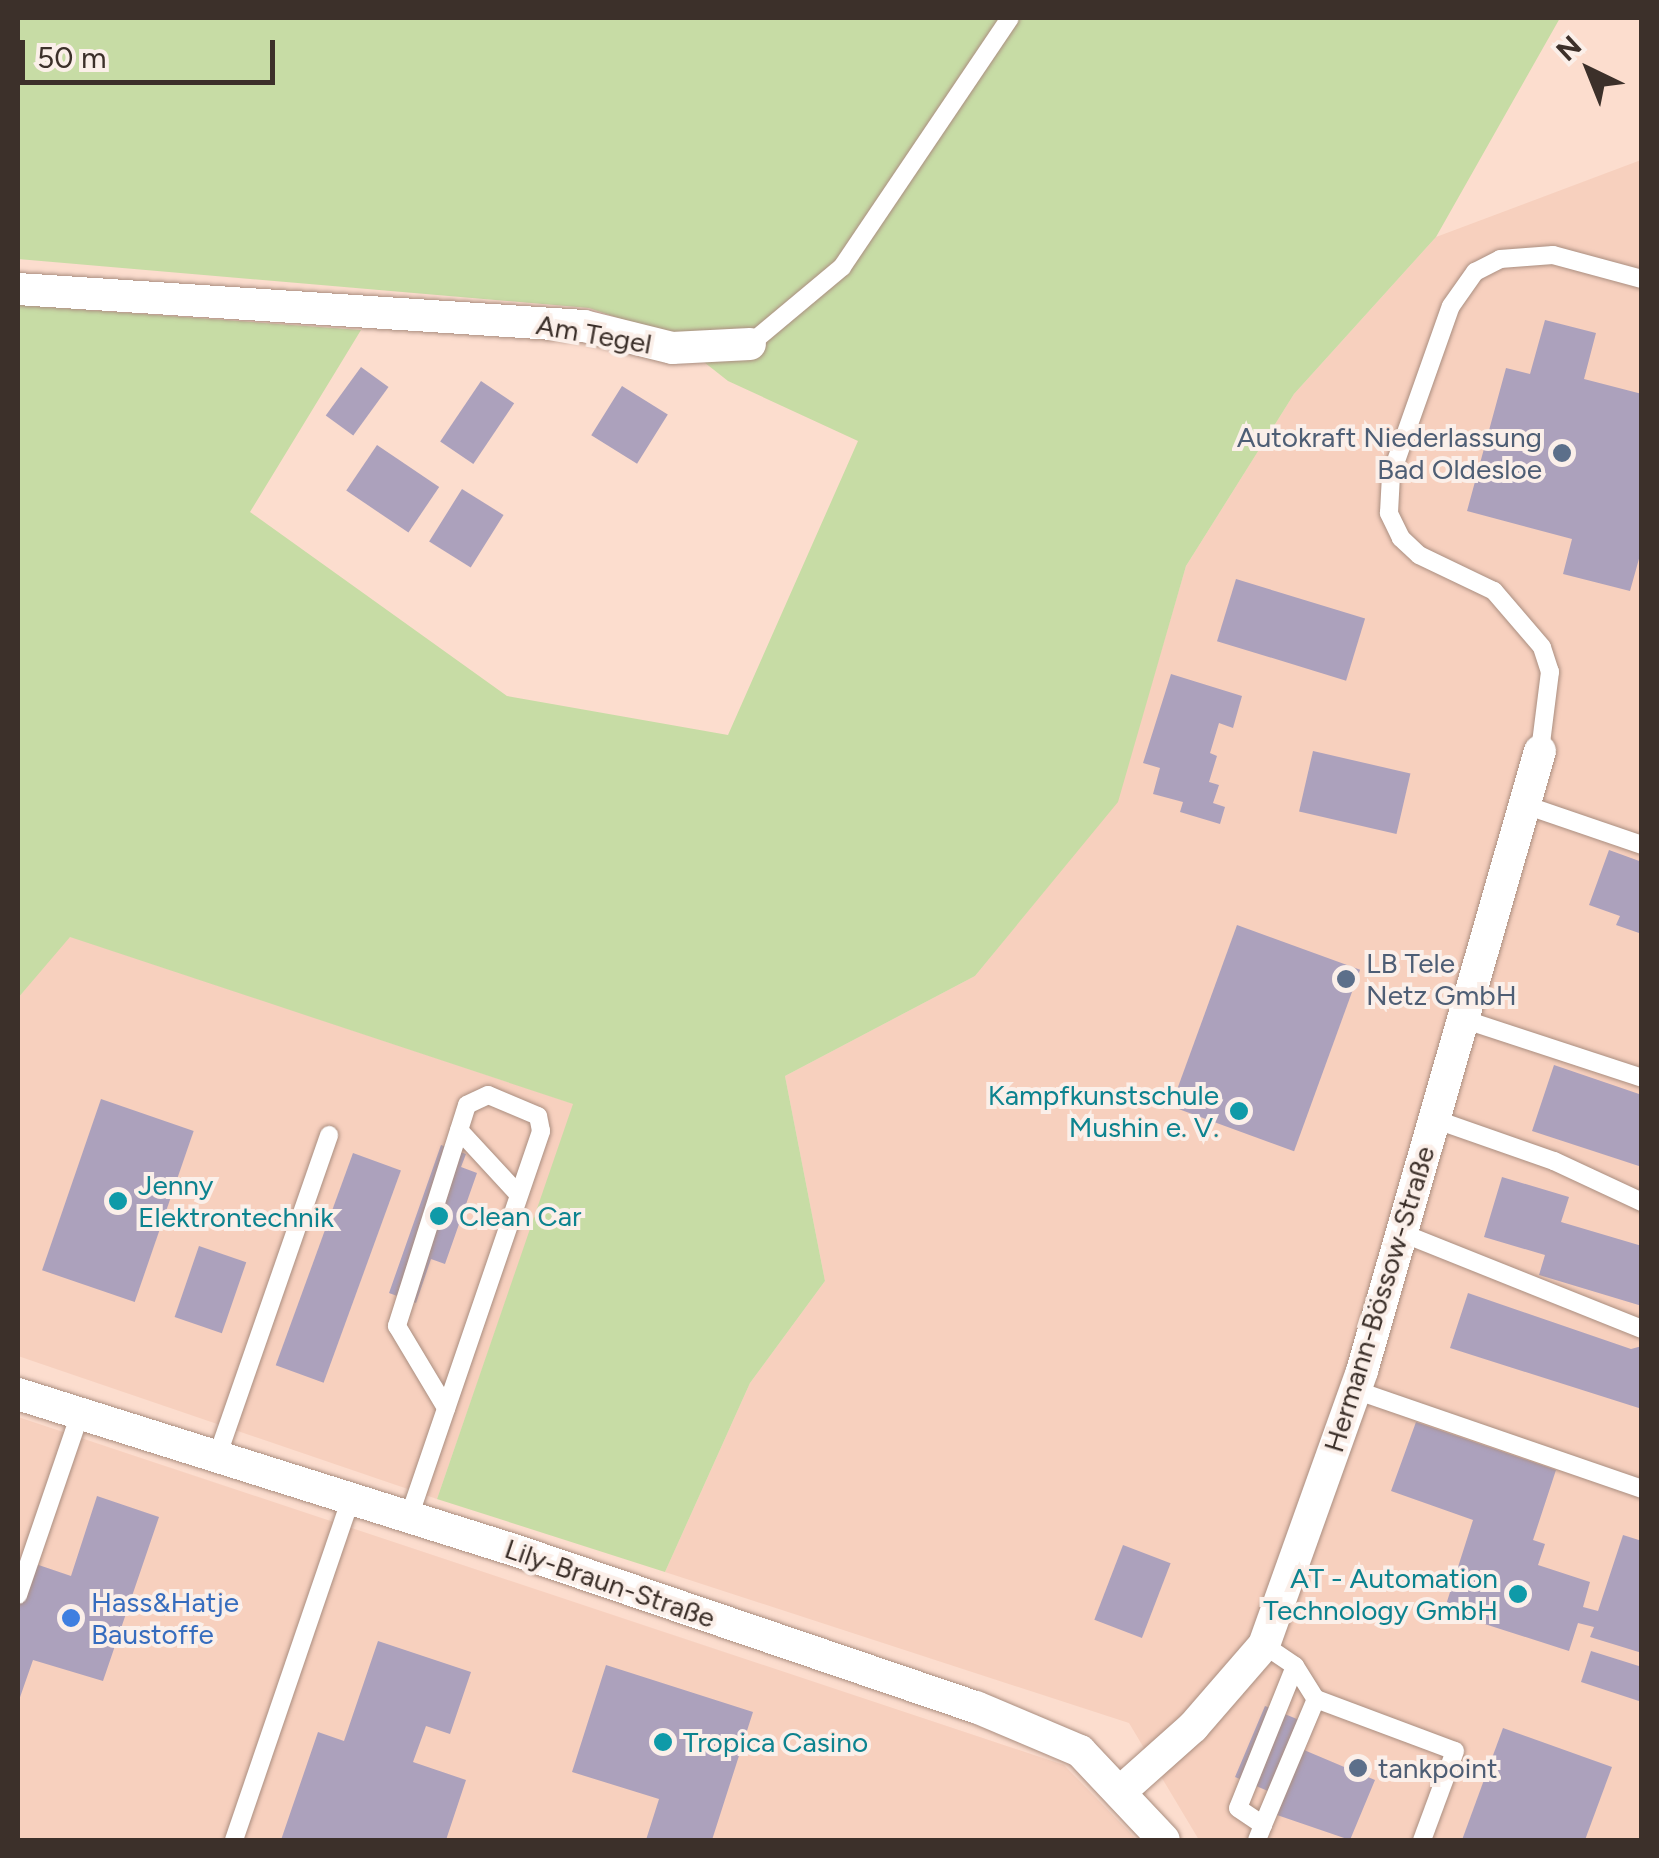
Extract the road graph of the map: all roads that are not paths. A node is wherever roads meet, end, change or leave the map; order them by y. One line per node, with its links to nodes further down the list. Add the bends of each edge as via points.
1 (1010, 18): 4 (lane, Am Tegel, via 842,267)
2 (1642, 279): 5 (lane, via 1553,256 1500,258 1475,272 1451,306 1391,475 1389,513 1401,538 1419,555 1494,591 1542,646 1550,672)
3 (18, 290): 4 (street, Am Tegel, via 584,326 672,348)
4 (750, 344)
5 (1540, 751): 6 (street, Hermann-Bössow-Straße)
6 (1525, 805): 7 (lane); 8 (street, Hermann-Bössow-Straße)
7 (1642, 844)
8 (1463, 1019): 9 (lane); 10 (street, Hermann-Bössow-Straße)
9 (1642, 1078)
10 (1434, 1120): 14 (lane, via 1554,1161); 15 (street, Hermann-Bössow-Straße)
11 (459, 1130): 13 (lane); 13 (lane, via 467,1105 488,1094 538,1116 541,1131); 19 (lane, via 397,1326)
12 (329, 1135): 21 (lane)
13 (520, 1195): 19 (lane)
14 (1642, 1202)
15 (1402, 1233): 16 (lane); 17 (street, Hermann-Bössow-Straße)
16 (1642, 1329)
17 (1355, 1390): 22 (lane); 26 (street, Hermann-Bössow-Straße)
18 (18, 1394): 20 (street, Lily-Braun-Straße)
19 (446, 1408): 24 (lane)
20 (80, 1414): 21 (street, Lily-Braun-Straße); 25 (lane)
21 (217, 1457): 23 (street, Lily-Braun-Straße)
22 (1642, 1489)
23 (351, 1499): 24 (street, Lily-Braun-Straße); 31 (lane)
24 (408, 1516): 29 (street, Lily-Braun-Straße, via 976,1707 1080,1751)
25 (18, 1594)
26 (1264, 1645): 27 (lane); 29 (street, Hermann-Bössow-Straße, via 1193,1726)
27 (1295, 1666): 28 (lane); 30 (lane, via 1238,1808)
28 (1316, 1699): 30 (lane); 33 (lane, via 1455,1751)
29 (1120, 1792): 32 (street, Lily-Braun-Straße)
30 (1260, 1833)
31 (234, 1840)
32 (1164, 1840)
33 (1422, 1840)

